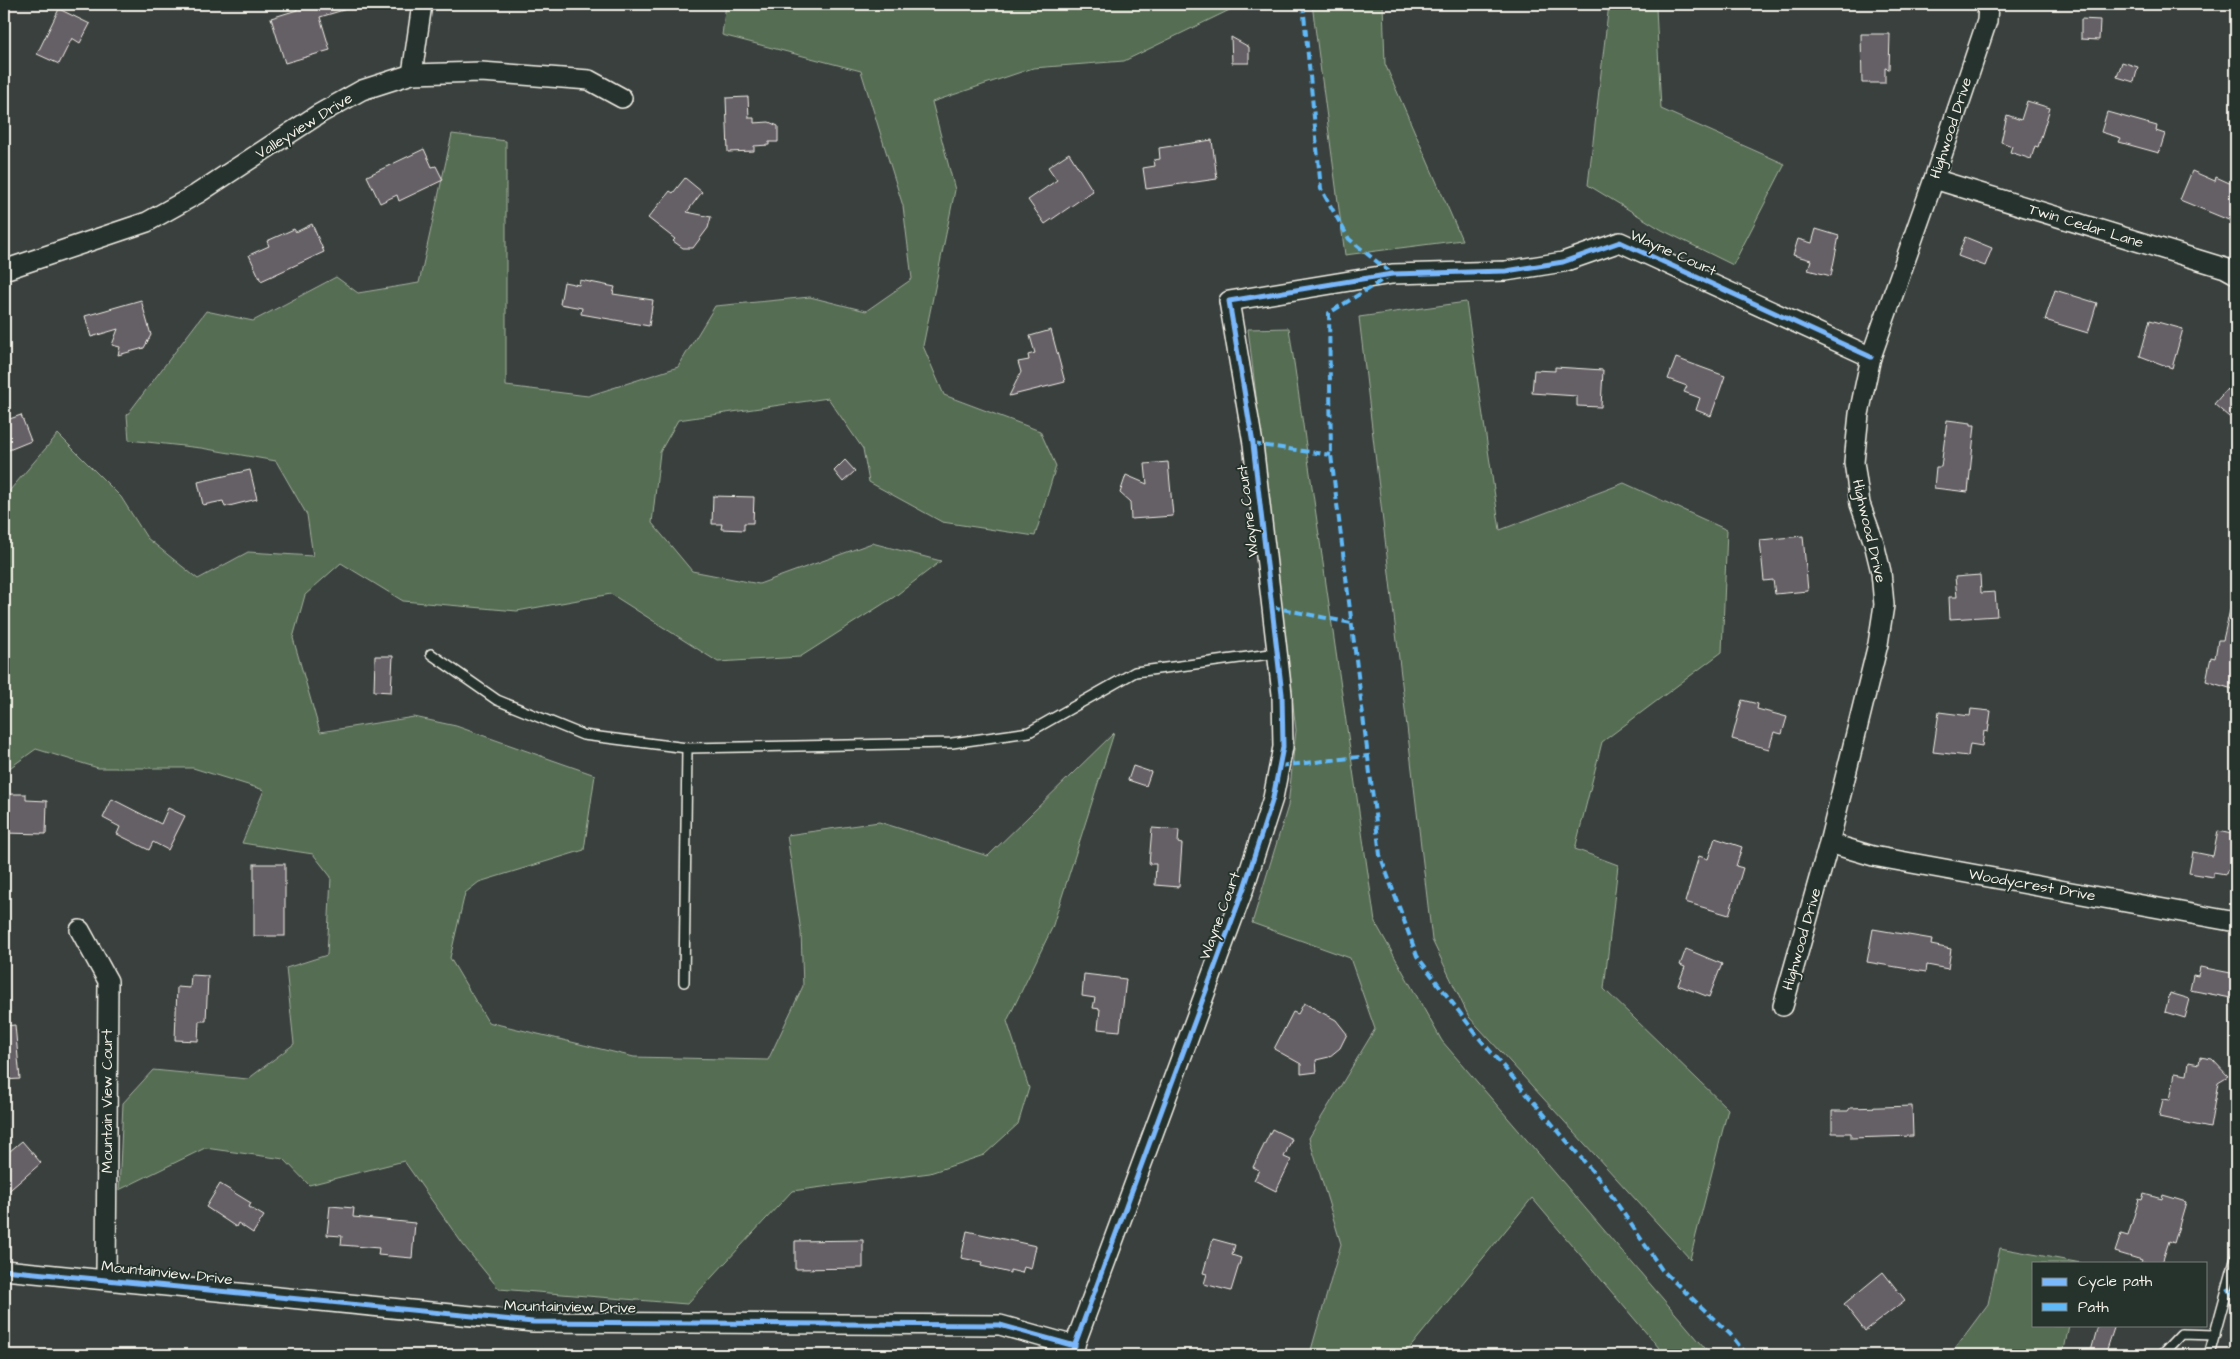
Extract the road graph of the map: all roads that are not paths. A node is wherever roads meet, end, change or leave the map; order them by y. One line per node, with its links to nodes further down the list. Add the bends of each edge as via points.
1 (422, 4): 3 (street)
2 (1988, 4): 5 (street, Highwood Drive, via 1987,21)
3 (412, 74): 4 (street, Valleyview Drive, via 481,72 589,80); 6 (street, Valleyview Drive, via 362,90 318,114 197,194 147,222)
4 (622, 98)
5 (1934, 179): 7 (street, Twin Cedar Lane, via 2226,268); 8 (street, Highwood Drive)
6 (4, 270)
7 (2236, 274)
8 (1870, 357): 9 (street, Wayne Court, via 1620,242 1563,262 1506,271 1392,274 1230,302 1252,436); 12 (street, Highwood Drive, via 1858,414 1854,462 1860,504 1881,572 1884,605 1878,644)
9 (1278, 653): 11 (lane, via 1135,672 1029,732 952,743); 21 (street, Wayne Court, via 1283,748 1273,798 1244,888)
10 (431, 654): 11 (lane, via 497,700 582,735)
11 (687, 748): 15 (lane)
12 (1828, 843): 13 (street, Woodycrest Drive, via 1873,856); 16 (street, Highwood Drive)
13 (2236, 922)
14 (80, 930): 19 (street, Mountain View Court, via 108,981)
15 (684, 982)
16 (1783, 1006)
17 (2236, 1257): 20 (lane)
18 (4, 1270): 19 (street, Mountainview Drive)
19 (106, 1279): 21 (street, Mountainview Drive, via 533,1322 1000,1325)
20 (2215, 1335): 22 (lane, via 2181,1334); 23 (lane)
21 (1073, 1351)
22 (2161, 1355)
23 (2209, 1355)

